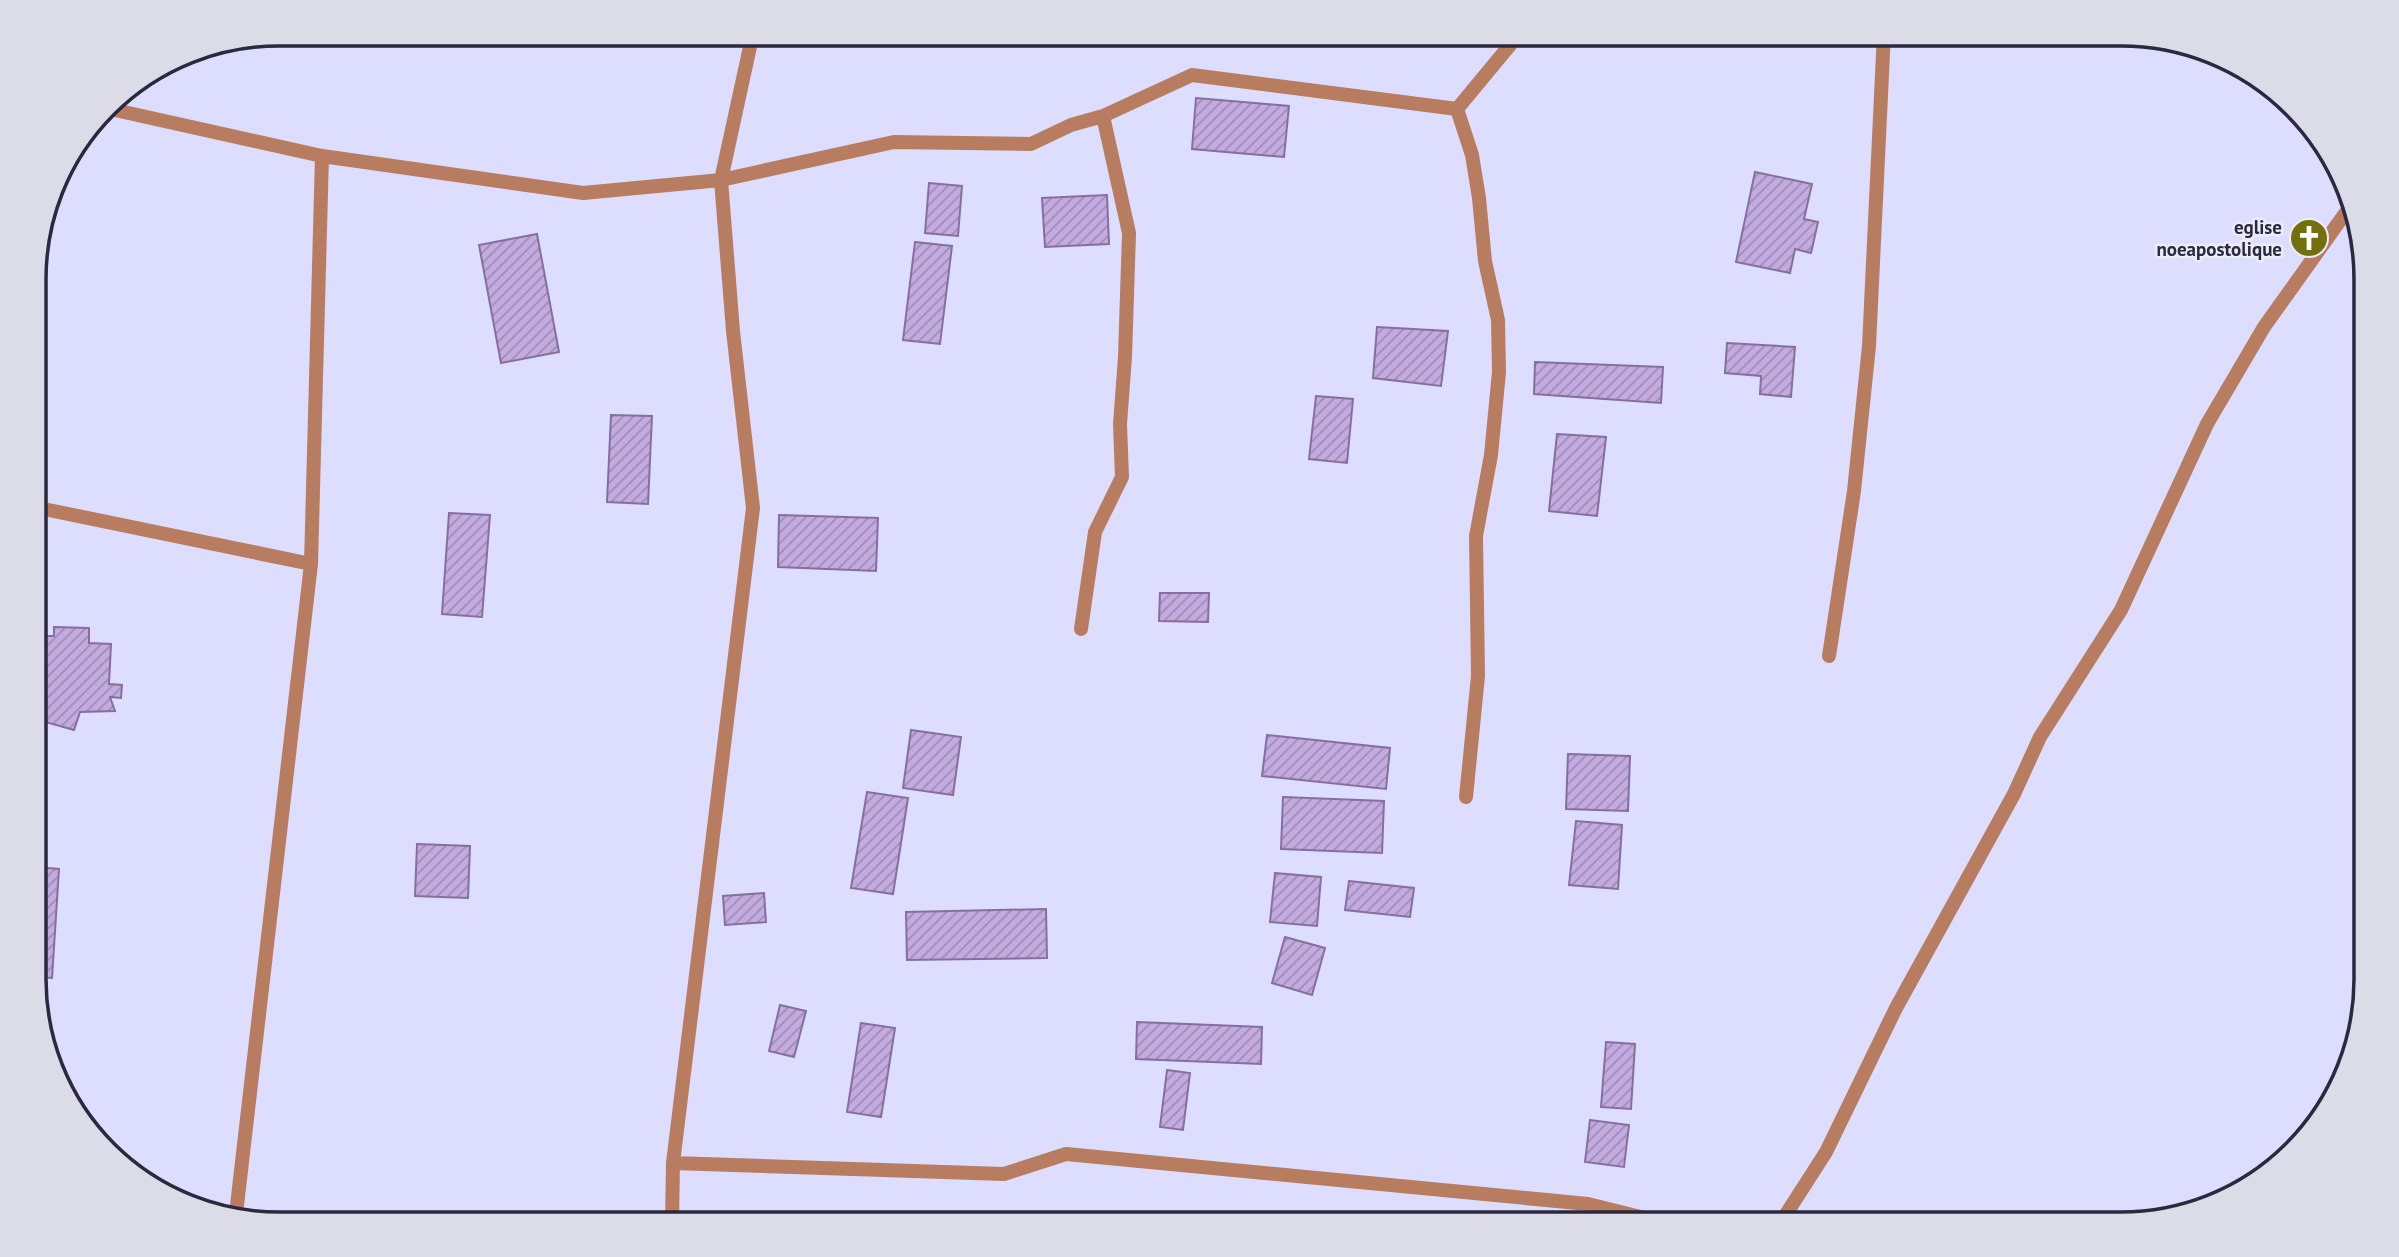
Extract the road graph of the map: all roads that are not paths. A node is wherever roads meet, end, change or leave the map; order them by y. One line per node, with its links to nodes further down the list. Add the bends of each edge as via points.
1 (750, 46): 8 (street)
2 (1509, 46): 4 (street)
3 (1883, 46): 13 (street, via 1869,346 1854,491)
4 (1457, 109): 6 (street, via 1192,75); 14 (street, via 1472,155 1485,261 1498,320 1499,372 1491,455 1476,536 1478,676)
5 (117, 111): 7 (street)
6 (1103, 116): 8 (street, via 1031,144 894,142); 12 (street, via 1129,233 1120,424 1122,477 1095,532)
7 (322, 156): 8 (street, via 583,192); 11 (street)
8 (721, 180): 15 (street, via 753,508)
9 (2345, 214): 18 (street, via 2264,327 2207,424 2121,610 2040,737 2014,794 1896,1008 1826,1152)
10 (46, 509): 11 (street)
11 (311, 564): 16 (street)
12 (1081, 629)
13 (1829, 656)
14 (1466, 797)
15 (673, 1163): 17 (street, via 1004,1174 1066,1154 1588,1204); 19 (street)
16 (237, 1208)
17 (1617, 1211)
18 (1788, 1211)
19 (672, 1212)

